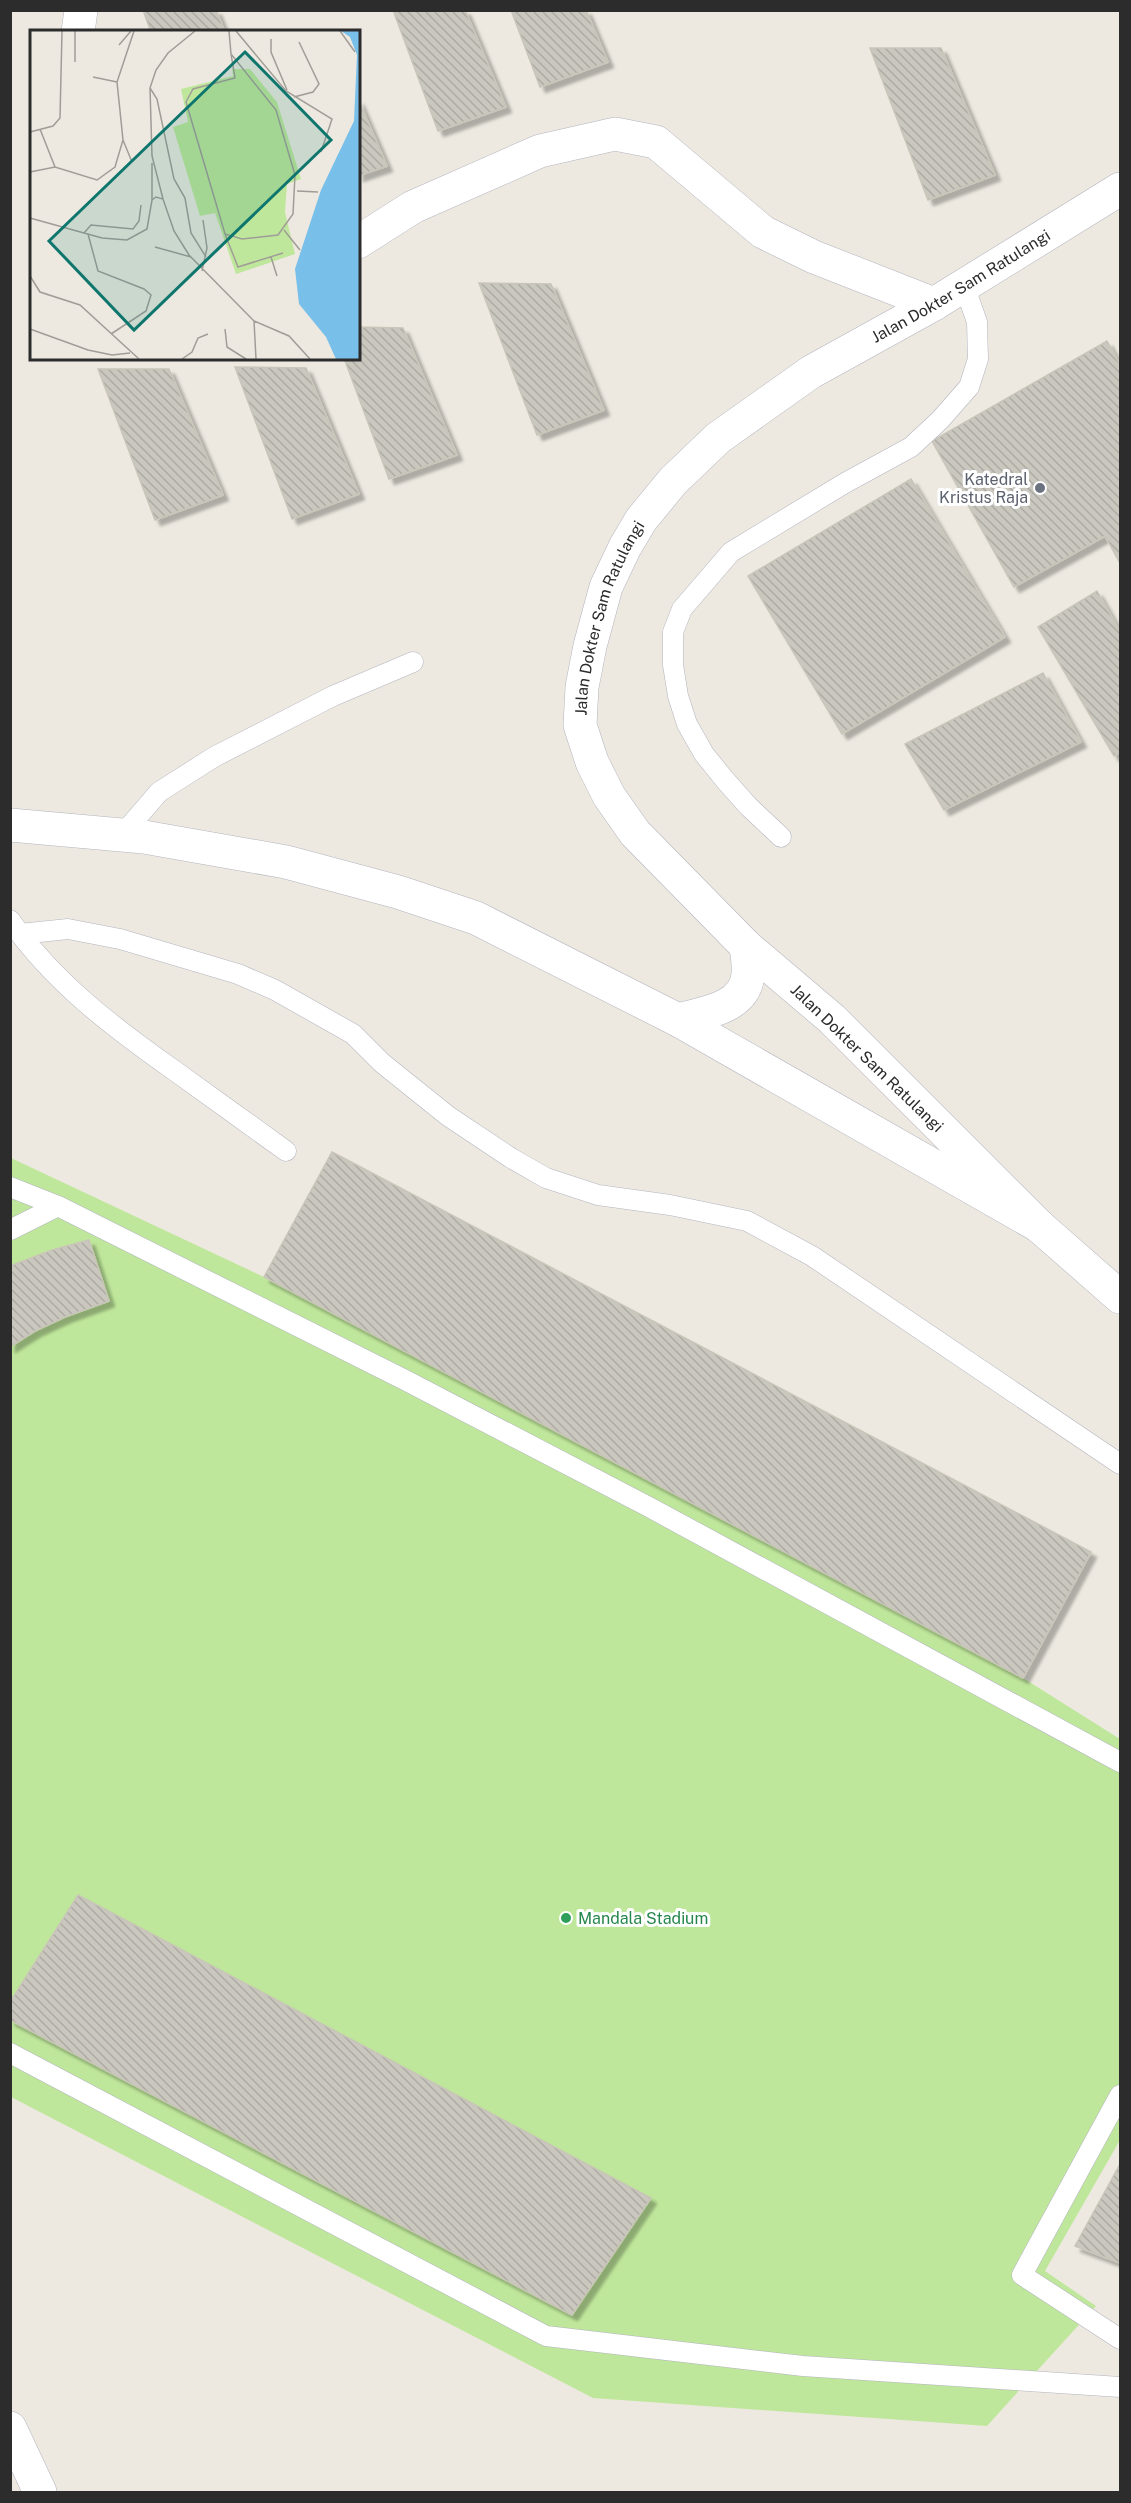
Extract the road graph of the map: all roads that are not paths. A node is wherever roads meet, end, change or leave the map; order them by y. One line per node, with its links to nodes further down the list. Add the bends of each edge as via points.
1 (81, 10): 2 (main road)
2 (78, 30)
3 (1120, 189): 5 (main road, Jalan Dokter Sam Ratulangi)
4 (360, 241): 6 (main road, via 413,207 540,151 615,134 656,142 763,232 814,257)
5 (964, 285): 6 (main road, Jalan Dokter Sam Ratulangi); 10 (lane, via 977,322 978,359 969,387 911,447 731,552 682,609 673,632 673,665 687,724 725,780)
6 (934, 304): 12 (main road, Jalan Dokter Sam Ratulangi, via 810,372 718,438 673,481 641,520 606,587 582,687 580,725 592,762 609,796 635,832)
7 (413, 662): 9 (lane, via 333,696 213,758 159,792)
8 (10, 825): 9 (main road)
9 (122, 835): 13 (main road, via 286,862 398,892 476,918)
10 (781, 837)
11 (15, 927): 14 (lane, via 86,1004); 20 (lane, via 68,929 120,939 238,974 275,990 352,1034 448,1116 546,1178 598,1196 670,1205 747,1221 812,1256)
12 (746, 946): 13 (main road, via 748,974 746,986 739,994 714,1011); 17 (main road, Jalan Dokter Sam Ratulangi, via 832,1019)
13 (678, 1020): 17 (main road)
14 (286, 1151)
15 (10, 1187): 16 (lane)
16 (57, 1206): 18 (lane); 21 (lane, via 649,1507)
17 (1039, 1226): 19 (main road)
18 (10, 1230)
19 (1120, 1297)
20 (1120, 1464)
21 (1120, 1762)
22 (10, 2053): 25 (lane, via 546,2336 803,2366)
23 (1120, 2095): 24 (lane, via 1022,2275)
24 (1120, 2339)
25 (1120, 2388)
26 (10, 2428): 27 (main road)
27 (40, 2493)

